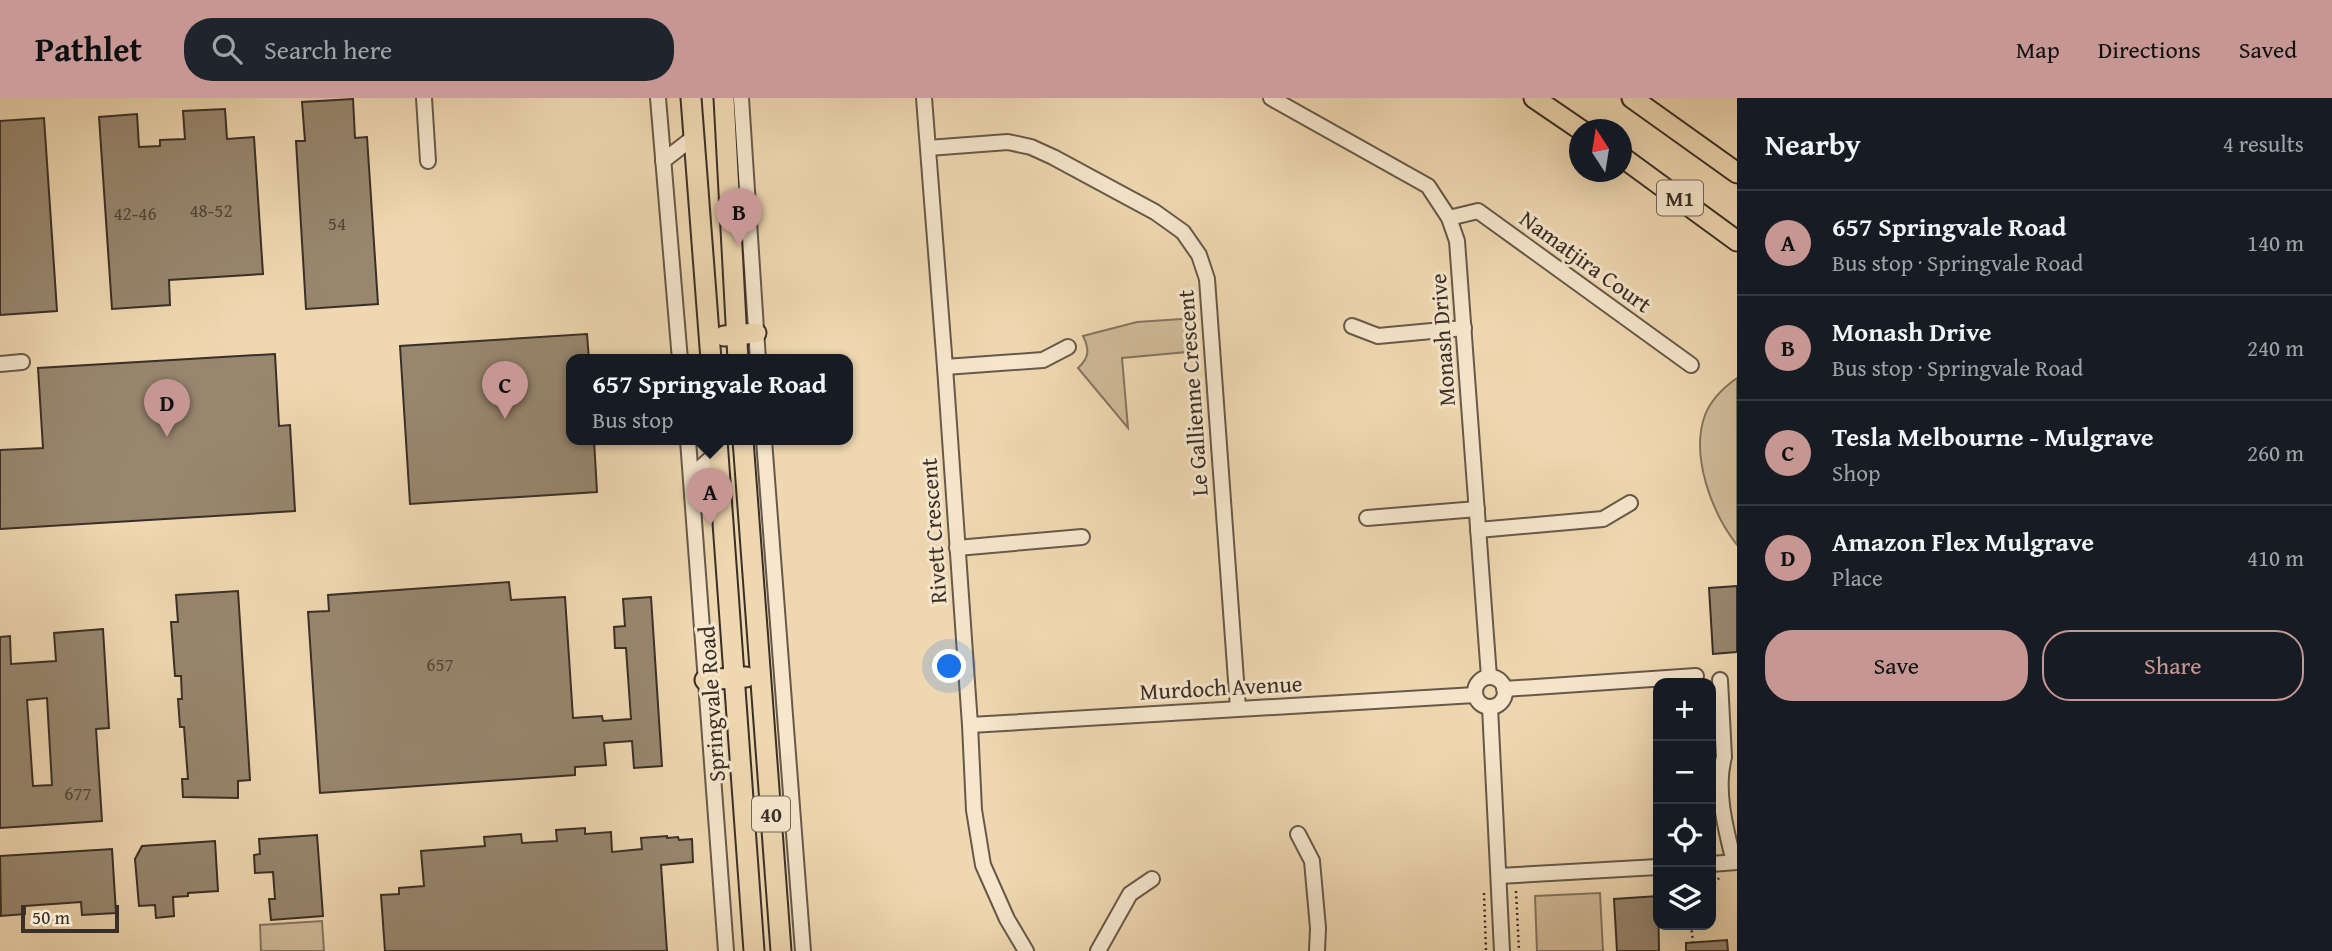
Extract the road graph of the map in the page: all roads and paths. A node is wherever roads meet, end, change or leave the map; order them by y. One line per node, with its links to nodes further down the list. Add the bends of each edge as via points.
1 (424, 98): 13 (street)
2 (658, 98): 14 (street)
3 (691, 98): 11 (highway)
4 (724, 98): 22 (highway)
5 (741, 98): 21 (street)
6 (924, 98): 12 (street, Rivett Crescent)
7 (1271, 98): 17 (street, Monash Drive, via 1428,186)
8 (1534, 98): 10 (highway)
9 (1632, 98): 16 (highway, M1)
10 (1569, 122)
11 (694, 137): 14 (street); 23 (highway)
12 (928, 148): 32 (street, Rivett Crescent); 52 (street, Le Gallienne Crescent, via 1008,142 1031,147 1155,212 1184,232 1199,255 1207,279)
13 (428, 161)
14 (663, 161): 25 (street)
15 (1632, 164): 18 (highway, M1)
16 (1737, 173)
17 (1449, 218): 20 (street, Monash Drive, via 1457,241); 31 (street, Namatjira Court, via 1478,211)
18 (1737, 242)
19 (1352, 326): 20 (street, via 1378,336)
20 (1464, 328): 39 (street, Monash Drive)
21 (756, 333): 22 (highway); 28 (street)
22 (736, 335): 23 (highway); 27 (highway)
23 (709, 338): 26 (highway)
24 (1068, 347): 32 (street, via 1043,360)
25 (679, 354)
26 (710, 354)
27 (738, 354)
28 (758, 354)
29 (22, 362): 30 (street)
30 (0, 364)
31 (1691, 365)
32 (945, 367): 43 (street, Rivett Crescent)
33 (688, 445): 37 (street, Springvale Road)
34 (743, 445): 44 (highway, 40)
35 (764, 445): 55 (street)
36 (717, 447): 37 (street, Springvale Road); 47 (highway, Springvale Road / 40)
37 (691, 476): 48 (street, Springvale Road)
38 (1630, 503): 41 (street, via 1603,519)
39 (1476, 509): 40 (street); 41 (street, Monash Drive)
40 (1367, 518)
41 (1478, 530): 46 (street, Monash Drive)
42 (1082, 537): 43 (street)
43 (957, 548): 54 (street, Rivett Crescent)
44 (761, 676): 47 (highway); 56 (highway, 40)
45 (1696, 676): 50 (street)
46 (1489, 677): 50 (street, via 1499,680); 51 (street, via 1479,682)
47 (734, 678): 48 (highway); 68 (highway, Springvale Road / 40)
48 (705, 680): 67 (street, Springvale Road)
49 (1720, 680): 58 (street, via 1721,770)
50 (1504, 689): 53 (street, via 1503,699)
51 (1475, 695): 52 (street, Murdoch Avenue); 53 (street, via 1480,704)
52 (1238, 708): 54 (street, Murdoch Avenue)
53 (1490, 708): 60 (street)
54 (970, 725): 71 (street, Rivett Crescent, via 974,810 983,865)
55 (791, 790): 56 (street); 70 (street)
56 (770, 791): 69 (highway, 40)
57 (1298, 834): 73 (street, via 1312,861)
58 (1732, 865): 62 (path)
59 (1653, 867): 60 (street)
60 (1499, 876): 75 (street)
61 (1152, 880): 72 (street, via 1130,894)
62 (1716, 883)
63 (1516, 891): 76 (path)
64 (1484, 893): 74 (path)
65 (1692, 930): 66 (path)
66 (1693, 942)
67 (726, 951)
68 (754, 951)
69 (781, 951)
70 (803, 951)
71 (1026, 951)
72 (1098, 951)
73 (1317, 951)
74 (1486, 951)
75 (1502, 951)
76 (1519, 951)

